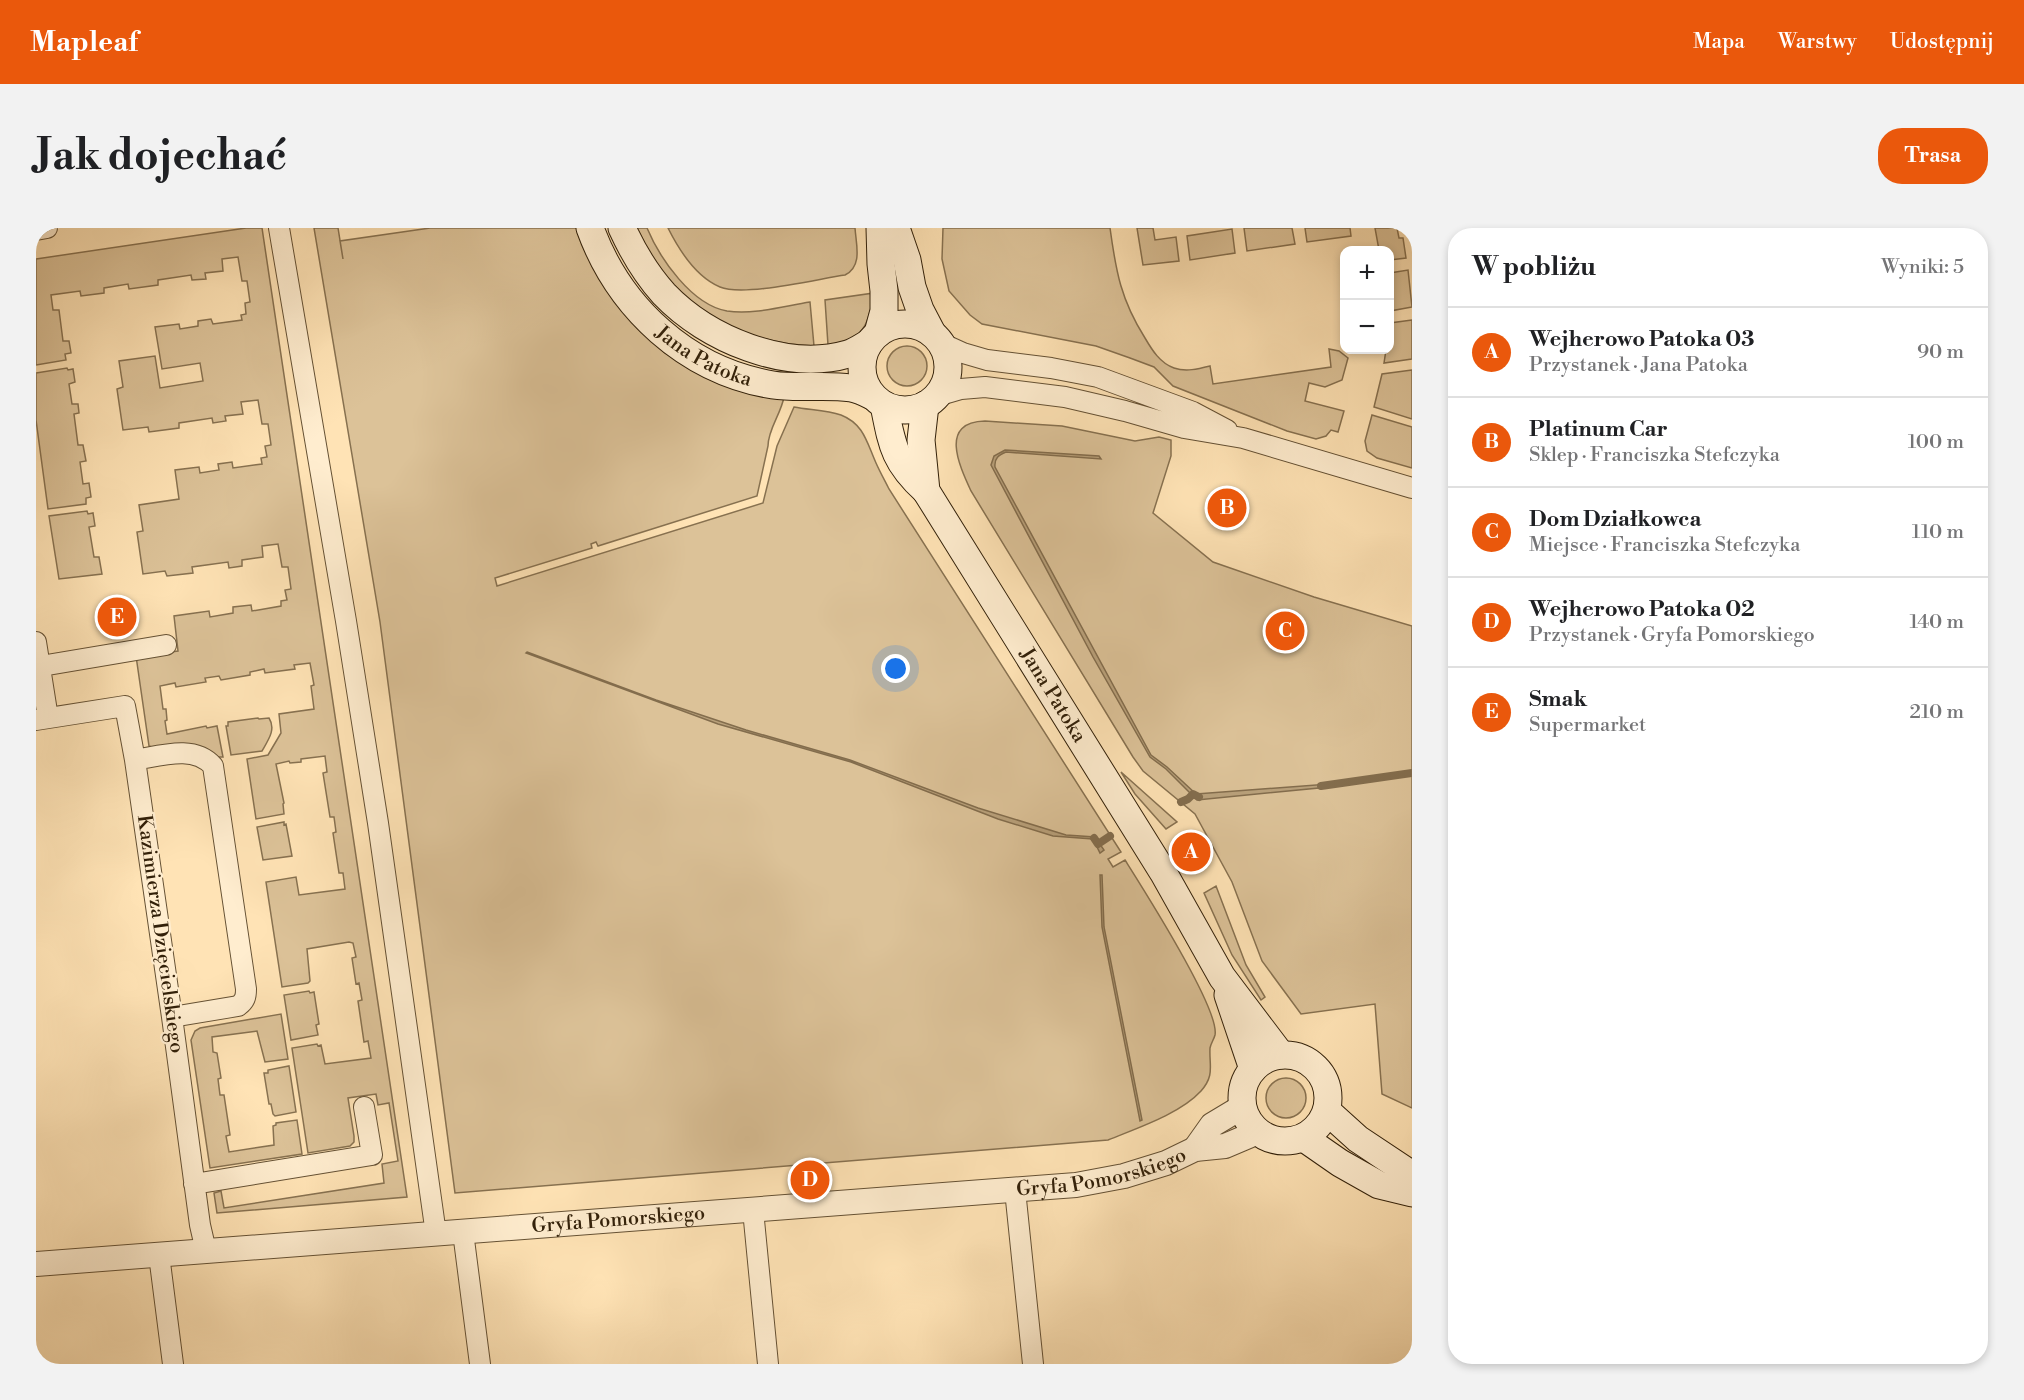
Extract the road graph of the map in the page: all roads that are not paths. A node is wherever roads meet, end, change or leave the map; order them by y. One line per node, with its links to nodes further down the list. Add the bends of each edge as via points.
1 (47, 228): 7 (street)
2 (279, 228): 38 (street, via 376,811)
3 (590, 228): 11 (main road, Jana Patoka, via 611,274 634,305 678,346 707,363 772,385 852,388)
4 (622, 228): 8 (main road, Jana Patoka, via 643,268 666,296 693,320 733,341 766,353 814,358 850,354)
5 (880, 228): 8 (main road, via 884,311)
6 (896, 228): 9 (main road, via 920,310)
7 (36, 230)
8 (874, 338): 9 (main road, via 891,326 905,324 919,326); 11 (main road, via 863,356 861,370 865,384)
9 (936, 338): 10 (street, via 963,353 987,360); 12 (main road, via 947,357 948,370 945,384)
10 (1109, 381): 13 (street); 14 (street, via 1192,412)
11 (878, 400): 12 (main road, via 897,410 912,410); 16 (main road, via 899,461)
12 (931, 401): 13 (street, via 961,389 985,387 1039,392); 16 (main road, Jana Patoka, via 921,440)
13 (1102, 405): 14 (street, via 1184,428)
14 (1243, 438): 15 (street)
15 (1412, 488)
16 (926, 491): 22 (main road, Jana Patoka, via 1162,872)
17 (36, 642): 19 (street)
18 (166, 645): 19 (street)
19 (38, 667): 20 (street)
20 (42, 719): 21 (street, Kazimierza Dzięcielskiego, via 125,706)
21 (135, 760): 23 (street, Kazimierza Dzięcielskiego); 23 (street, via 185,753 208,760 213,766 246,989 246,997 238,1006)
22 (1222, 977): 24 (main road, Jana Patoka); 25 (main road, Jana Patoka)
23 (172, 1017): 33 (street, Kazimierza Dzięcielskiego)
24 (1281, 1055): 25 (main road, via 1266,1059); 28 (main road, via 1298,1056 1324,1078)
25 (1253, 1069): 27 (main road, via 1243,1087)
26 (364, 1107): 33 (street, via 372,1155)
27 (1242, 1107): 29 (main road); 31 (street, Gryfa Pomorskiego, via 1212,1125)
28 (1327, 1111): 30 (main road, via 1318,1127); 32 (main road, via 1358,1139)
29 (1257, 1132): 30 (main road, via 1272,1140); 31 (street, Gryfa Pomorskiego, via 1225,1146)
30 (1304, 1138): 35 (main road, via 1379,1185)
31 (1195, 1149): 34 (street, Gryfa Pomorskiego, via 1124,1176)
32 (1412, 1175)
33 (194, 1184): 39 (street, Kazimierza Dzięcielskiego)
34 (1015, 1190): 36 (street, Gryfa Pomorskiego); 45 (street)
35 (1412, 1193)
36 (753, 1210): 37 (street, Gryfa Pomorskiego); 44 (street)
37 (463, 1232): 38 (street, Gryfa Pomorskiego); 43 (street)
38 (436, 1234): 39 (street, Gryfa Pomorskiego)
39 (206, 1251): 40 (street, Gryfa Pomorskiego)
40 (159, 1255): 41 (street, Gryfa Pomorskiego); 42 (street)
41 (36, 1264)
42 (173, 1364)
43 (480, 1364)
44 (768, 1364)
45 (1033, 1364)

